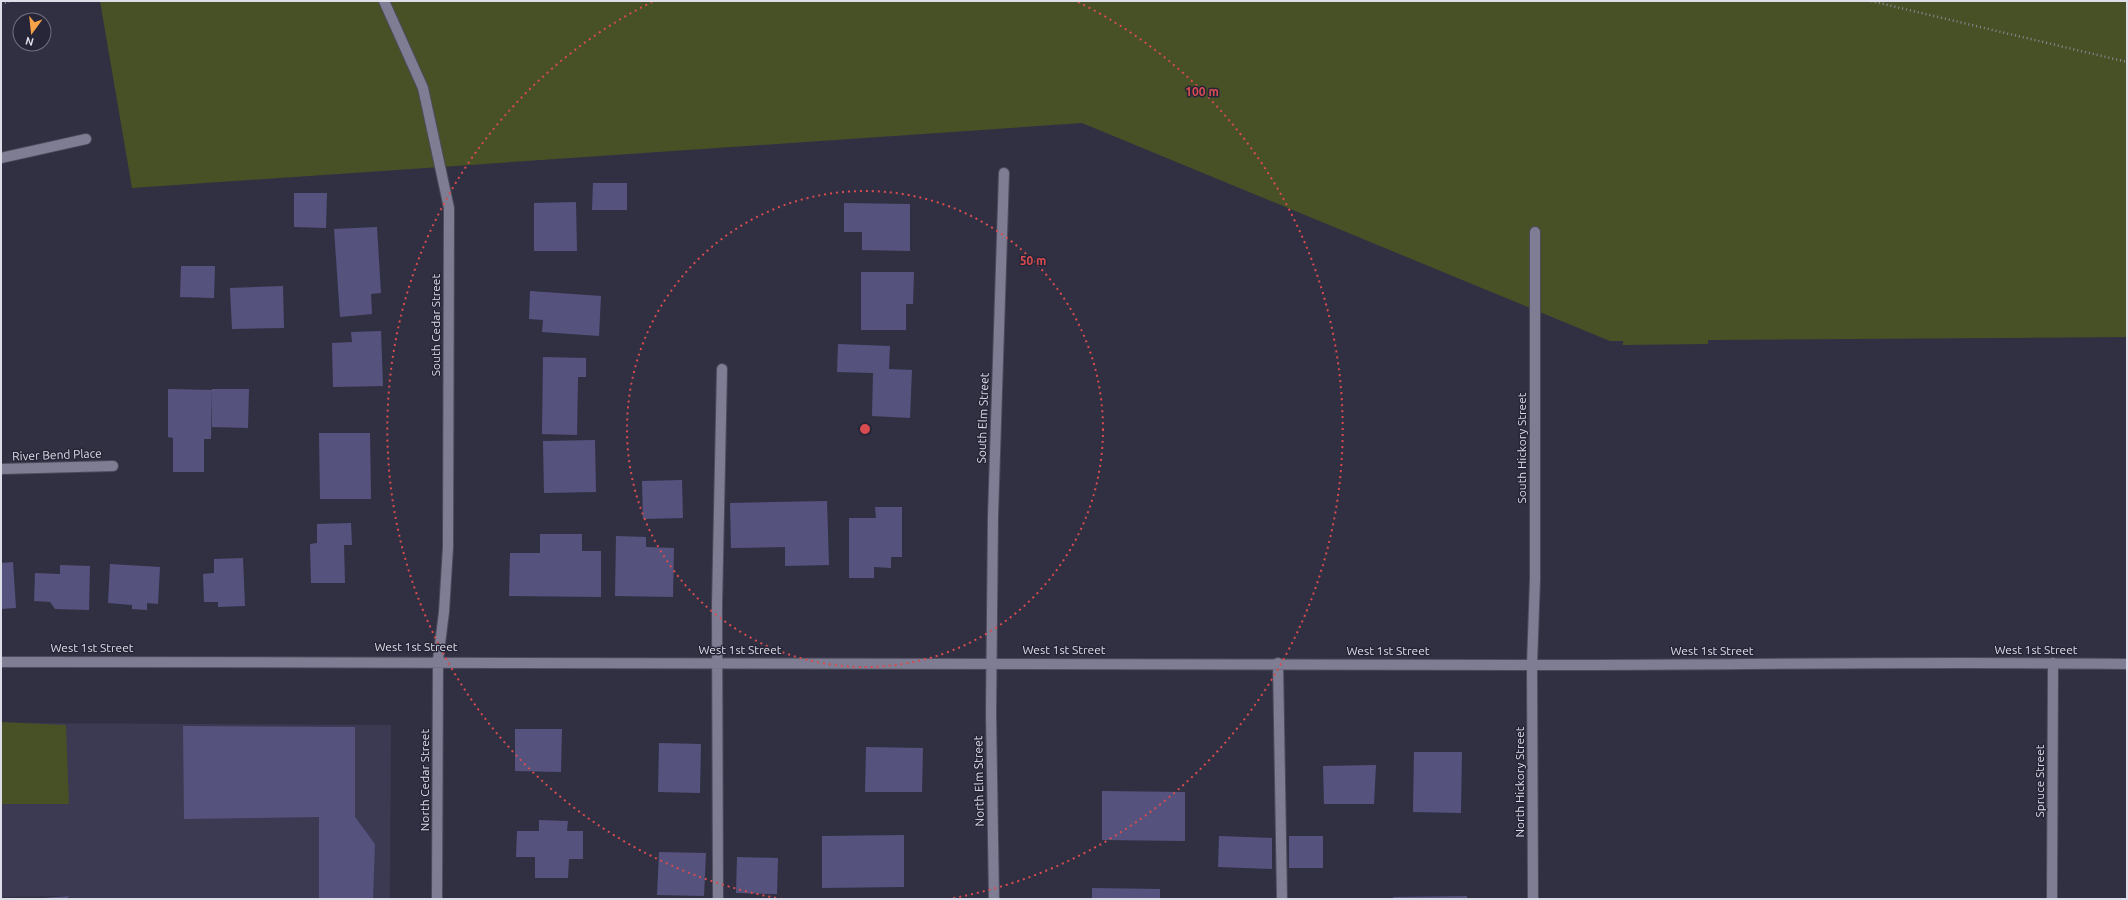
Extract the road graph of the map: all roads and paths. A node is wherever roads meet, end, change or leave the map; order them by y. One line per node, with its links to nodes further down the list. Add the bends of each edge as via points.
1 (10, 1): 4 (path)
2 (384, 1): 13 (street, South Cedar Street, via 423,88 449,208 448,547)
3 (1871, 1): 5 (path)
4 (1, 4)
5 (2127, 62)
6 (86, 140): 7 (street)
7 (1, 158)
8 (1004, 173): 16 (street, South Elm Street, via 993,508)
9 (1535, 232): 20 (street, South Hickory Street, via 1535,579)
10 (722, 369): 15 (street)
11 (113, 466): 12 (street, River Bend Place)
12 (1, 469)
13 (438, 660): 14 (street, West 1st Street); 15 (street, West 1st Street); 21 (street, North Cedar Street)
14 (1, 662)
15 (718, 663): 16 (street, West 1st Street); 22 (street)
16 (992, 663): 17 (street, West 1st Street); 23 (street, North Elm Street)
17 (1278, 663): 20 (street, West 1st Street); 24 (street)
18 (2053, 663): 19 (street, West 1st Street); 20 (street, West 1st Street); 26 (street, Spruce Street)
19 (2127, 664)
20 (1532, 665): 25 (street, North Hickory Street)
21 (437, 899)
22 (718, 899)
23 (994, 899)
24 (1282, 899)
25 (1533, 899)
26 (2052, 899)

